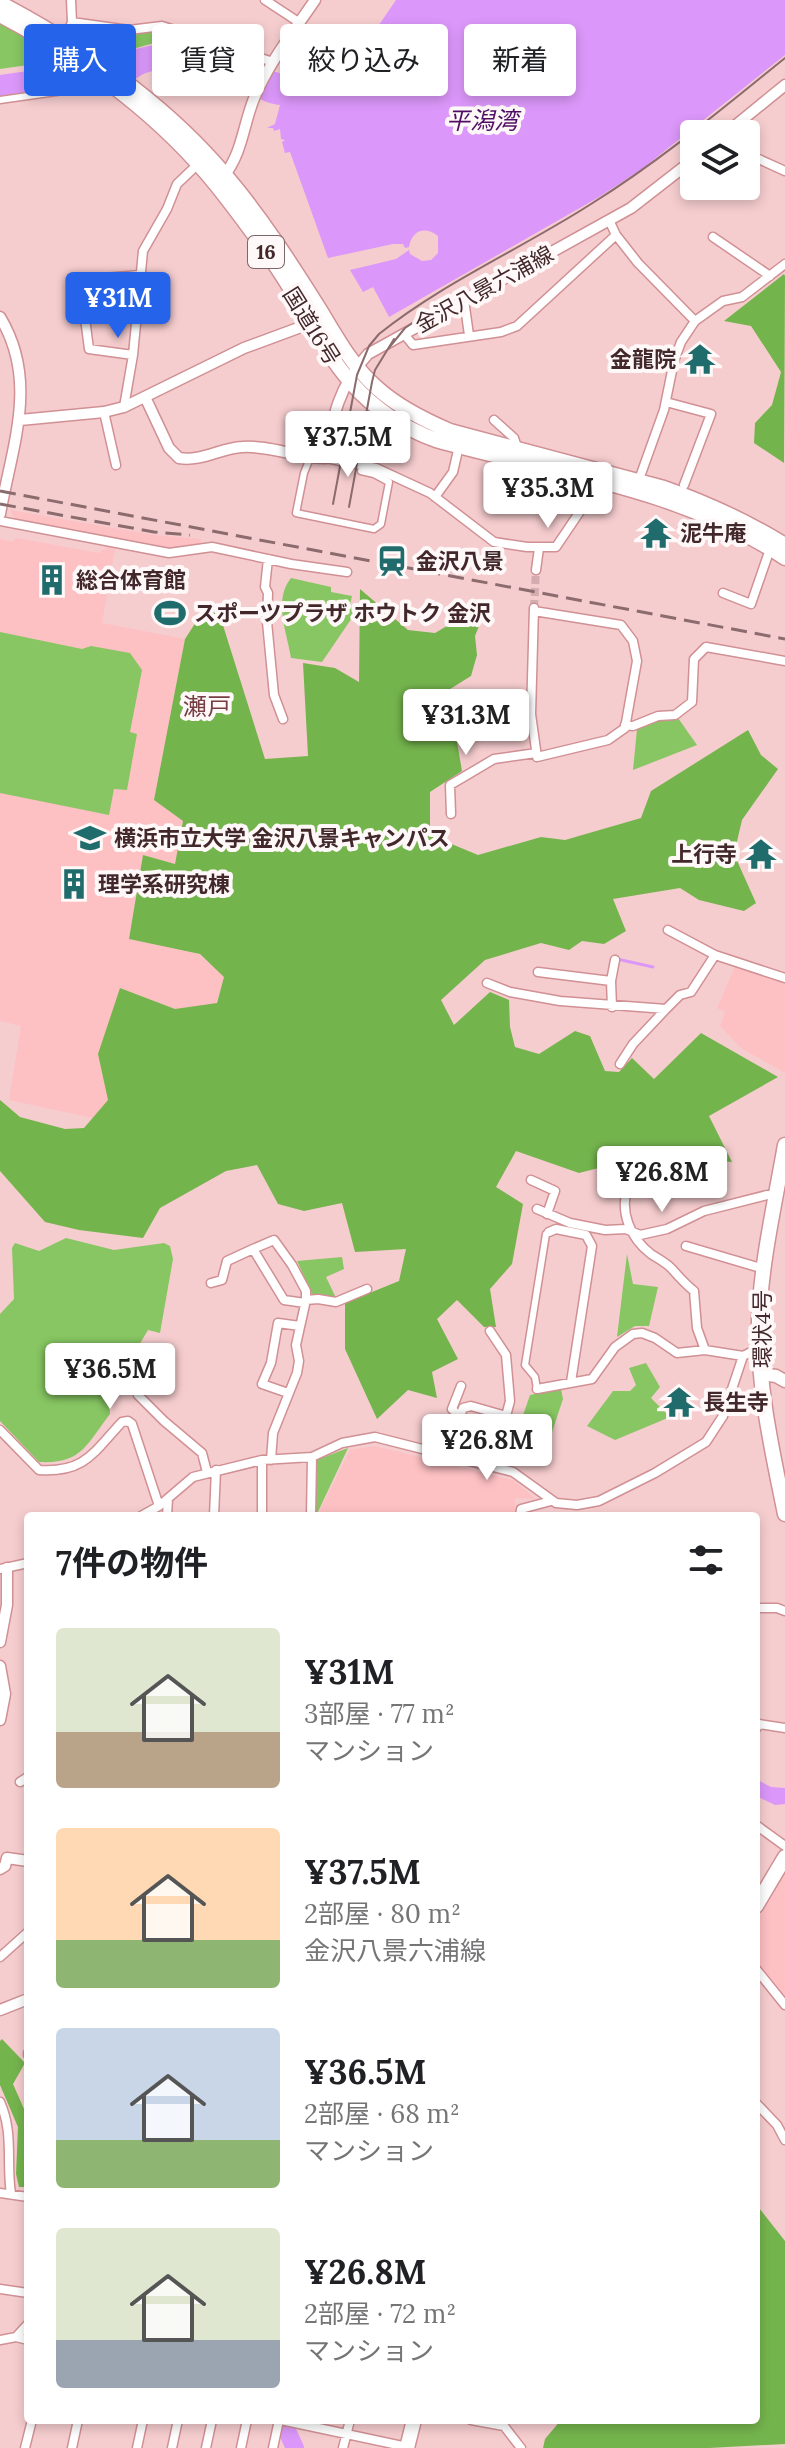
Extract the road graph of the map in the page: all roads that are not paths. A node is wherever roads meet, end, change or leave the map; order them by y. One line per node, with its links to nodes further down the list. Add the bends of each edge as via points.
1 (71, 0): 6 (street)
2 (265, 0): 7 (street)
3 (315, 0): 7 (street)
4 (0, 3): 8 (main road, 国道16号 / 16)
5 (0, 15): 9 (main road, 国道16号 / 16)
6 (72, 22): 10 (street, via 129,30 162,26)
7 (300, 23): 10 (street)
8 (38, 24)
9 (24, 28)
10 (270, 66): 21 (street, via 255,95 238,154)
11 (785, 85): 16 (street)
12 (24, 96): 15 (street)
13 (125, 96): 18 (main road, 国道16号 / 16)
14 (130, 96): 21 (main road, 国道16号 / 16, via 179,129)
15 (0, 100)
16 (743, 120)
17 (760, 160): 20 (street)
18 (197, 165): 21 (main road, 国道16号 / 16); 26 (street, via 177,184 143,251)
19 (680, 170): 22 (street, 金沢八景六浦線)
20 (785, 171)
21 (220, 180): 31 (main road, 国道16号 / 16); 35 (main road, 国道16号 / 16, via 276,244)
22 (609, 220): 23 (street); 28 (street, 金沢八景六浦線)
23 (616, 235): 30 (street); 33 (street, via 517,326)
24 (713, 237): 27 (street)
25 (785, 264): 27 (street)
26 (140, 275): 34 (street); 34 (street, via 80,280 89,349)
27 (770, 276): 30 (street)
28 (464, 300): 32 (street, 金沢八景六浦線); 33 (street)
29 (0, 317): 41 (street, via 21,372)
30 (695, 321): 38 (street, via 681,342)
31 (309, 324): 36 (main road, 国道16号 / 16); 37 (street, via 244,348)
32 (404, 334): 33 (street, via 413,345); 35 (street, 金沢八景六浦線)
33 (469, 335)
34 (133, 355): 39 (street)
35 (356, 367): 36 (street, 金沢八景六浦線); 44 (main road, 国道16号 / 16, via 386,396 427,421)
36 (347, 380): 43 (main road, 国道16号 / 16, via 387,416); 46 (street, 金沢八景六浦線)
37 (146, 399): 39 (street); 45 (street, via 179,458 239,447)
38 (666, 402): 49 (street); 51 (street, via 711,414)
39 (124, 407): 40 (street)
40 (104, 412): 41 (street); 47 (street)
41 (20, 420): 53 (street)
42 (494, 420): 44 (street, via 514,438)
43 (459, 446): 50 (main road, 国道16号 / 16); 52 (street, via 453,472)
44 (518, 450): 50 (main road, 国道16号 / 16)
45 (310, 458): 46 (street); 48 (street, via 296,513 374,529 381,524 389,482)
46 (326, 458): 52 (street, via 376,468)
47 (116, 465)
48 (361, 471)
49 (641, 474)
50 (599, 476): 55 (main road, 国道16号 / 16); 56 (street, via 556,547)
51 (684, 485)
52 (435, 497): 56 (street, via 494,542)
53 (0, 514)
54 (0, 521): 58 (street, via 169,553 212,547)
55 (778, 546): 57 (main road, 国道16号 / 16); 61 (street, via 751,604)
56 (539, 548): 59 (street)
57 (785, 558)
58 (268, 559): 60 (street); 63 (street, via 267,622 274,695)
59 (536, 570)
60 (347, 572)
61 (723, 593)
62 (785, 661): 64 (street, via 706,647 694,659 692,702 675,715)
63 (283, 719)
64 (625, 725): 65 (street, via 608,740 543,757); 65 (street, via 637,661 633,641 621,625 534,609 531,714)
65 (536, 753): 66 (street, via 494,759 450,785)
66 (451, 814)
67 (668, 930): 68 (street)
68 (715, 955): 71 (street); 75 (street, via 691,992)
69 (615, 960): 72 (street)
70 (538, 972): 72 (street)
71 (785, 978)
72 (611, 981): 74 (street)
73 (487, 983): 74 (street, via 536,997)
74 (612, 1007): 75 (street)
75 (666, 1009): 76 (street)
76 (620, 1064)
77 (785, 1145): 80 (main road, 環状4号)
78 (661, 1177): 84 (street, via 628,1186 624,1198)
79 (531, 1180): 82 (street, via 555,1191)
80 (780, 1190): 84 (street, via 704,1211 667,1229); 87 (main road, 環状4号)
81 (537, 1209): 82 (street)
82 (547, 1214): 84 (street)
83 (549, 1232): 97 (street, via 586,1235 592,1246); 99 (street, via 525,1365)
84 (632, 1233): 94 (street, via 694,1291)
85 (686, 1246): 87 (street)
86 (253, 1249): 88 (street, via 227,1261 222,1280); 90 (street, via 284,1300); 90 (street, via 274,1240 306,1291)
87 (764, 1269): 93 (main road, 環状4号)
88 (211, 1283)
89 (367, 1289): 90 (street, via 336,1302)
90 (306, 1302): 91 (street)
91 (300, 1326): 100 (street, via 297,1373); 100 (street, via 278,1323 262,1384)
92 (490, 1331): 102 (street, via 506,1355 506,1416 471,1406)
93 (759, 1348): 95 (street); 96 (main road, 環状4号)
94 (705, 1350): 95 (street); 97 (street, via 677,1353 655,1338 633,1334 615,1347 592,1379)
95 (743, 1356): 109 (street, via 723,1416 700,1447 599,1501)
96 (777, 1375): 117 (main road, 環状4号, via 769,1431)
97 (571, 1382): 99 (street)
98 (461, 1386): 102 (street, via 452,1409)
99 (537, 1389)
100 (288, 1393): 106 (street)
101 (138, 1395): 107 (street, via 202,1453)
102 (459, 1416): 104 (street)
103 (0, 1430): 110 (street, via 39,1470 60,1471 83,1464 128,1421)
104 (447, 1455): 105 (street, via 375,1437 342,1443); 109 (street, via 513,1472)
105 (312, 1457): 106 (street); 115 (street)
106 (267, 1460): 107 (street); 114 (street)
107 (211, 1471): 108 (street, via 186,1481); 113 (street)
108 (168, 1499): 110 (street); 112 (street)
109 (551, 1501): 116 (street)
110 (159, 1506): 111 (street)
111 (148, 1512)
112 (167, 1512)
113 (214, 1512)
114 (262, 1512)
115 (311, 1512)
116 (521, 1512)
117 (785, 1514)
118 (24, 1564): 119 (street)
119 (4, 1569): 122 (street, via 7,1605)
120 (760, 1608): 121 (street)
121 (785, 1611)
122 (0, 1642)
123 (0, 1666): 124 (street, via 5,1694)
124 (0, 1720)
125 (760, 1724): 126 (street)
126 (785, 1728)
127 (760, 1828): 128 (street)
128 (785, 1846)
129 (4, 1857): 131 (street); 132 (street)
130 (785, 1857): 133 (main road)
131 (24, 1860)
132 (0, 1869)
133 (760, 1899)
134 (24, 1936): 135 (street)
135 (0, 1957)
136 (760, 1974): 138 (street)
137 (24, 2001): 139 (street)
138 (785, 2005)
139 (0, 2010)
140 (0, 2102): 144 (street, via 11,2140)
141 (760, 2107): 142 (street)
142 (785, 2140)
143 (0, 2193): 144 (street)
144 (11, 2194): 145 (street)
145 (24, 2196)
146 (0, 2289): 147 (street)
147 (24, 2292)
148 (24, 2328): 149 (street)
149 (16, 2337): 150 (street); 151 (street)
150 (24, 2339)
151 (0, 2340)
152 (31, 2424): 165 (street)
153 (77, 2424): 166 (street)
154 (142, 2424): 167 (street)
155 (177, 2424): 168 (street)
156 (211, 2424): 169 (street)
157 (246, 2424): 170 (street)
158 (279, 2424): 171 (street)
159 (299, 2424): 163 (street)
160 (349, 2424): 163 (street)
161 (412, 2424): 164 (main road)
162 (493, 2424): 173 (street, via 504,2426)
163 (346, 2434): 164 (street); 172 (street)
164 (407, 2447)
165 (25, 2448)
166 (72, 2448)
167 (137, 2448)
168 (172, 2448)
169 (206, 2448)
170 (241, 2448)
171 (273, 2448)
172 (343, 2448)
173 (521, 2448)

